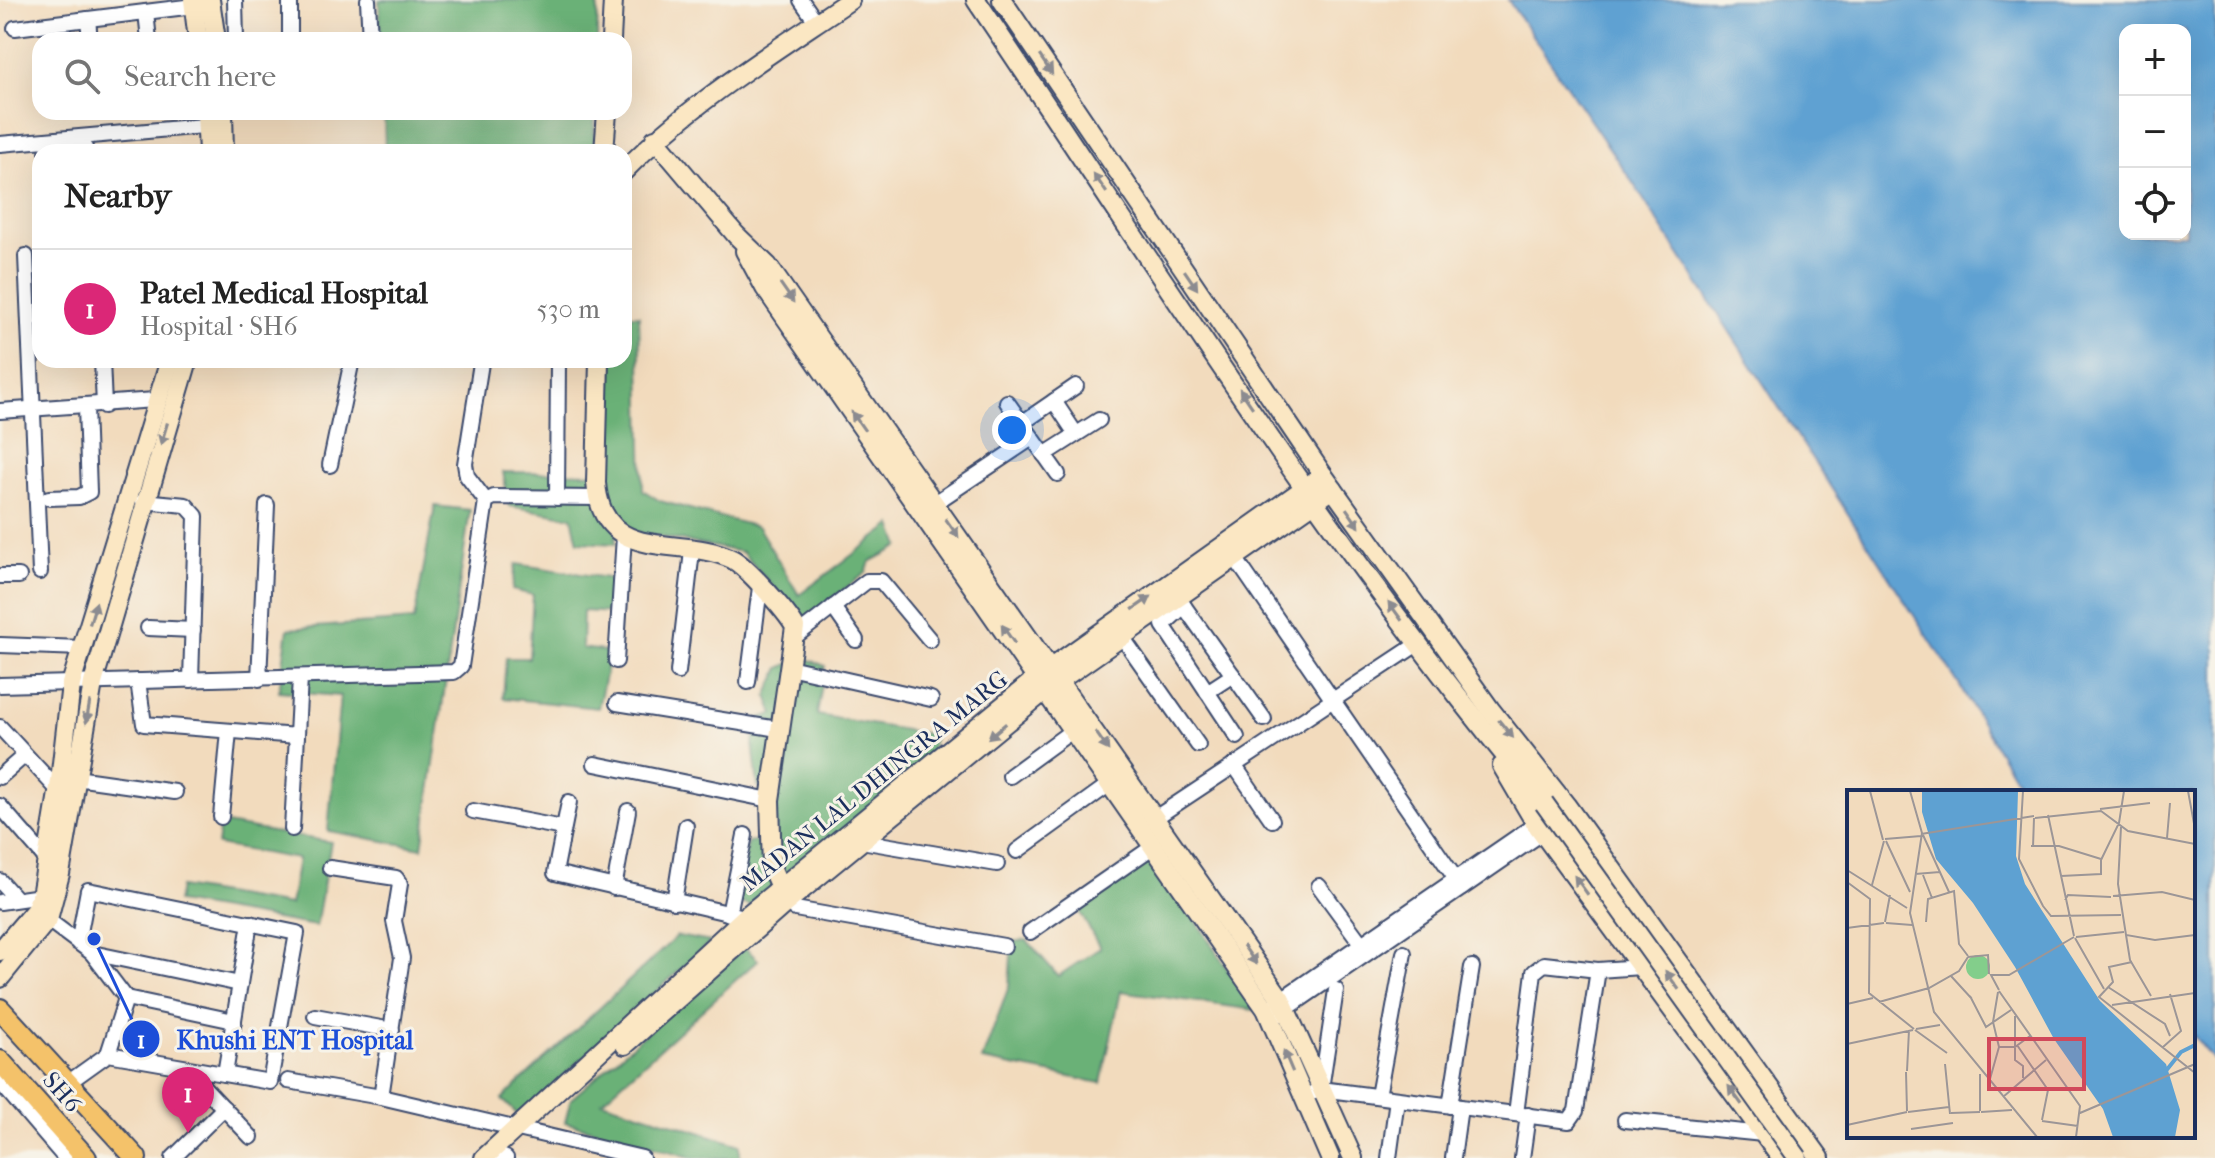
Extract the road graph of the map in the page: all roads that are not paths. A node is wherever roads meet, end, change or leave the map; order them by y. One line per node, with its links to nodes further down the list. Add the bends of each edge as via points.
1 (235, 0): 18 (street)
2 (290, 0): 19 (street)
3 (368, 0): 20 (street)
4 (613, 0): 21 (street)
5 (801, 0): 12 (street)
6 (850, 0): 12 (street)
7 (976, 0): 60 (street, one-way to 7)
8 (1002, 0): 59 (street, one-way to 59)
9 (199, 2): 10 (street); 16 (street); 17 (street)
10 (146, 12): 11 (street); 15 (street)
11 (88, 19): 13 (street); 14 (street)
12 (817, 23): 28 (street)
13 (15, 28)
14 (89, 32)
15 (148, 32)
16 (198, 32)
17 (212, 32)
18 (236, 32)
19 (290, 32)
20 (370, 32)
21 (611, 32)
22 (158, 120): 27 (street)
23 (205, 120): 27 (street)
24 (214, 120): 31 (street)
25 (215, 120): 32 (street)
26 (606, 120): 33 (street)
27 (159, 130): 30 (street)
28 (655, 139): 35 (street); 67 (street, via 768,266)
29 (0, 144): 34 (street)
30 (94, 144)
31 (209, 144)
32 (222, 144)
33 (605, 144)
34 (32, 147)
35 (632, 163)
36 (26, 256): 50 (street)
37 (102, 368): 48 (street)
38 (167, 368): 45 (street)
39 (185, 368): 64 (street, one-way to 64)
40 (350, 368): 57 (street)
41 (480, 368): 65 (street, via 465,464 467,476)
42 (558, 368): 62 (street)
43 (599, 368): 63 (street)
44 (1076, 386): 46 (street)
45 (155, 400): 48 (street); 85 (street, one-way to 45)
46 (1054, 401): 53 (street); 54 (street)
47 (1007, 402): 53 (street)
48 (104, 406): 49 (street)
49 (86, 407): 50 (street); 61 (street, via 89,492)
50 (34, 409): 51 (street); 71 (street)
51 (0, 411)
52 (1099, 420): 54 (street)
53 (1022, 423): 55 (street)
54 (1076, 434): 56 (street)
55 (1032, 438): 56 (street); 67 (street)
56 (1044, 455): 58 (street)
57 (330, 465)
58 (1058, 474)
59 (1328, 482): 60 (street, MADAN LAL DHINGRA MARG); 183 (street, one-way to 183)
60 (1311, 494): 69 (street, MADAN LAL DHINGRA MARG); 83 (street, one-way to 60)
61 (49, 498)
62 (557, 498): 63 (street); 65 (street)
63 (599, 498): 68 (street)
64 (143, 501): 78 (street, via 186,505 196,516); 96 (street)
65 (486, 501): 90 (street, via 461,666 444,675)
66 (267, 505): 92 (street)
67 (928, 508): 91 (street)
68 (624, 536): 70 (street); 86 (street)
69 (1230, 550): 75 (street, MADAN LAL DHINGRA MARG); 101 (street)
70 (692, 551): 74 (street, via 737,561); 88 (street)
71 (40, 572)
72 (0, 576): 73 (street)
73 (19, 576)
74 (760, 587): 80 (street, via 792,621); 95 (street)
75 (1177, 596): 79 (street, MADAN LAL DHINGRA MARG); 89 (street); 99 (street, via 1163,625)
76 (833, 607): 80 (street); 81 (street); 82 (street, via 867,581 881,581)
77 (148, 628): 78 (street)
78 (193, 630): 93 (street)
79 (1117, 630): 91 (street, MADAN LAL DHINGRA MARG); 111 (street)
80 (796, 636): 87 (street)
81 (856, 640)
82 (930, 640)
83 (1419, 643): 101 (street); 104 (street)
84 (0, 645): 85 (street)
85 (82, 648): 97 (street)
86 (616, 661)
87 (789, 667): 100 (street); 106 (street)
88 (678, 672)
89 (1233, 675): 99 (street); 103 (street)
90 (300, 678): 92 (street); 109 (street)
91 (1049, 678): 107 (street); 127 (street, one-way to 127); 134 (street, MADAN LAL DHINGRA MARG)
92 (259, 679): 93 (street)
93 (191, 680): 94 (street)
94 (138, 681): 96 (street); 108 (street, via 144,724)
95 (748, 682)
96 (93, 683): 97 (street); 117 (street, one-way to 117)
97 (71, 684): 98 (street); 119 (street)
98 (0, 685)
99 (1207, 692): 110 (street)
100 (931, 699)
101 (1333, 700): 114 (street); 141 (street)
102 (617, 703): 106 (street)
103 (1264, 719)
104 (1474, 719): 131 (street); 202 (street, one-way to 104, bridge, via 1544,803)
105 (0, 727): 112 (street)
106 (778, 729): 121 (street)
107 (1073, 730): 115 (street); 118 (street)
108 (229, 731): 109 (street); 126 (street)
109 (297, 736): 132 (street)
110 (1237, 737)
111 (1198, 745)
112 (25, 755): 116 (street); 119 (street)
113 (595, 764): 121 (street)
114 (1234, 765): 127 (street); 128 (street)
115 (1010, 776)
116 (0, 777)
117 (76, 778): 120 (street); 148 (street, via 60,874)
118 (1111, 783): 135 (street); 136 (street)
119 (58, 790): 137 (street)
120 (175, 792)
121 (770, 800): 144 (street, via 772,869)
122 (569, 802): 130 (street)
123 (0, 806): 137 (street)
124 (473, 811): 130 (street)
125 (628, 811): 143 (street)
126 (221, 817)
127 (1155, 818): 166 (street, one-way to 166)
128 (1272, 820)
129 (686, 826): 147 (street)
130 (563, 828): 143 (street, via 555,873)
131 (1539, 828): 141 (street); 159 (street, one-way to 131)
132 (292, 829)
133 (745, 835): 149 (street)
134 (853, 840): 138 (street); 144 (street, MADAN LAL DHINGRA MARG)
135 (1154, 846): 151 (street); 166 (street)
136 (1017, 851)
137 (48, 861): 148 (street)
138 (997, 864)
139 (330, 868): 169 (street, via 399,880 394,921 402,958)
140 (0, 881): 145 (street)
141 (1459, 884): 154 (street)
142 (1319, 886): 154 (street)
143 (614, 888): 147 (street)
144 (782, 896): 149 (street, MADAN LAL DHINGRA MARG); 153 (street, via 795,909)
145 (16, 899): 146 (street); 148 (street)
146 (0, 902)
147 (674, 902): 149 (street)
148 (41, 909): 152 (street); 155 (street); 161 (street)
149 (743, 920): 186 (street, MADAN LAL DHINGRA MARG)
150 (250, 923): 152 (street, via 88,890); 162 (street); 172 (street, via 297,933 270,1082)
151 (1030, 932)
152 (78, 943): 156 (street)
153 (1004, 946)
154 (1364, 948): 166 (street)
155 (0, 951)
156 (92, 953): 162 (street); 164 (street)
157 (1404, 953): 178 (street)
158 (1472, 967): 181 (street)
159 (1641, 967): 160 (street); 188 (street, one-way to 159)
160 (1598, 970): 184 (street, via 1573,1117 1569,1121); 184 (street, via 1544,964 1534,972)
161 (0, 977)
162 (240, 984): 168 (street)
163 (1336, 990): 177 (street)
164 (126, 998): 168 (street); 170 (street)
165 (0, 1009): 175 (main road)
166 (1276, 1010): 177 (street)
167 (315, 1016): 169 (street)
168 (234, 1021): 172 (street)
169 (392, 1030): 179 (street)
170 (108, 1054): 172 (street); 175 (street)
171 (0, 1061): 192 (main road, SH6)
172 (225, 1074)
173 (288, 1081): 179 (street)
174 (0, 1082): 191 (street)
175 (69, 1082): 193 (main road)
176 (199, 1082): 182 (street)
177 (1312, 1092): 178 (street); 196 (street); 197 (street)
178 (1378, 1096): 180 (street)
179 (381, 1097): 186 (street)
180 (1397, 1099): 181 (street); 198 (street)
181 (1455, 1106): 184 (street); 199 (street)
182 (224, 1108): 189 (street); 194 (street)
183 (1784, 1110): 187 (street); 188 (street)
184 (1522, 1115): 200 (street)
185 (1625, 1120): 188 (street)
186 (524, 1130): 190 (street, MADAN LAL DHINGRA MARG); 195 (street)
187 (1799, 1130): 203 (street); 204 (street)
188 (1761, 1131): 201 (street)
189 (251, 1137)
190 (497, 1157)
191 (65, 1158)
192 (86, 1158)
193 (136, 1158)
194 (173, 1158)
195 (642, 1158)
196 (1330, 1158)
197 (1353, 1158)
198 (1389, 1158)
199 (1453, 1158)
200 (1522, 1158)
201 (1781, 1158)
202 (1798, 1158)
203 (1808, 1158)
204 (1820, 1158)

